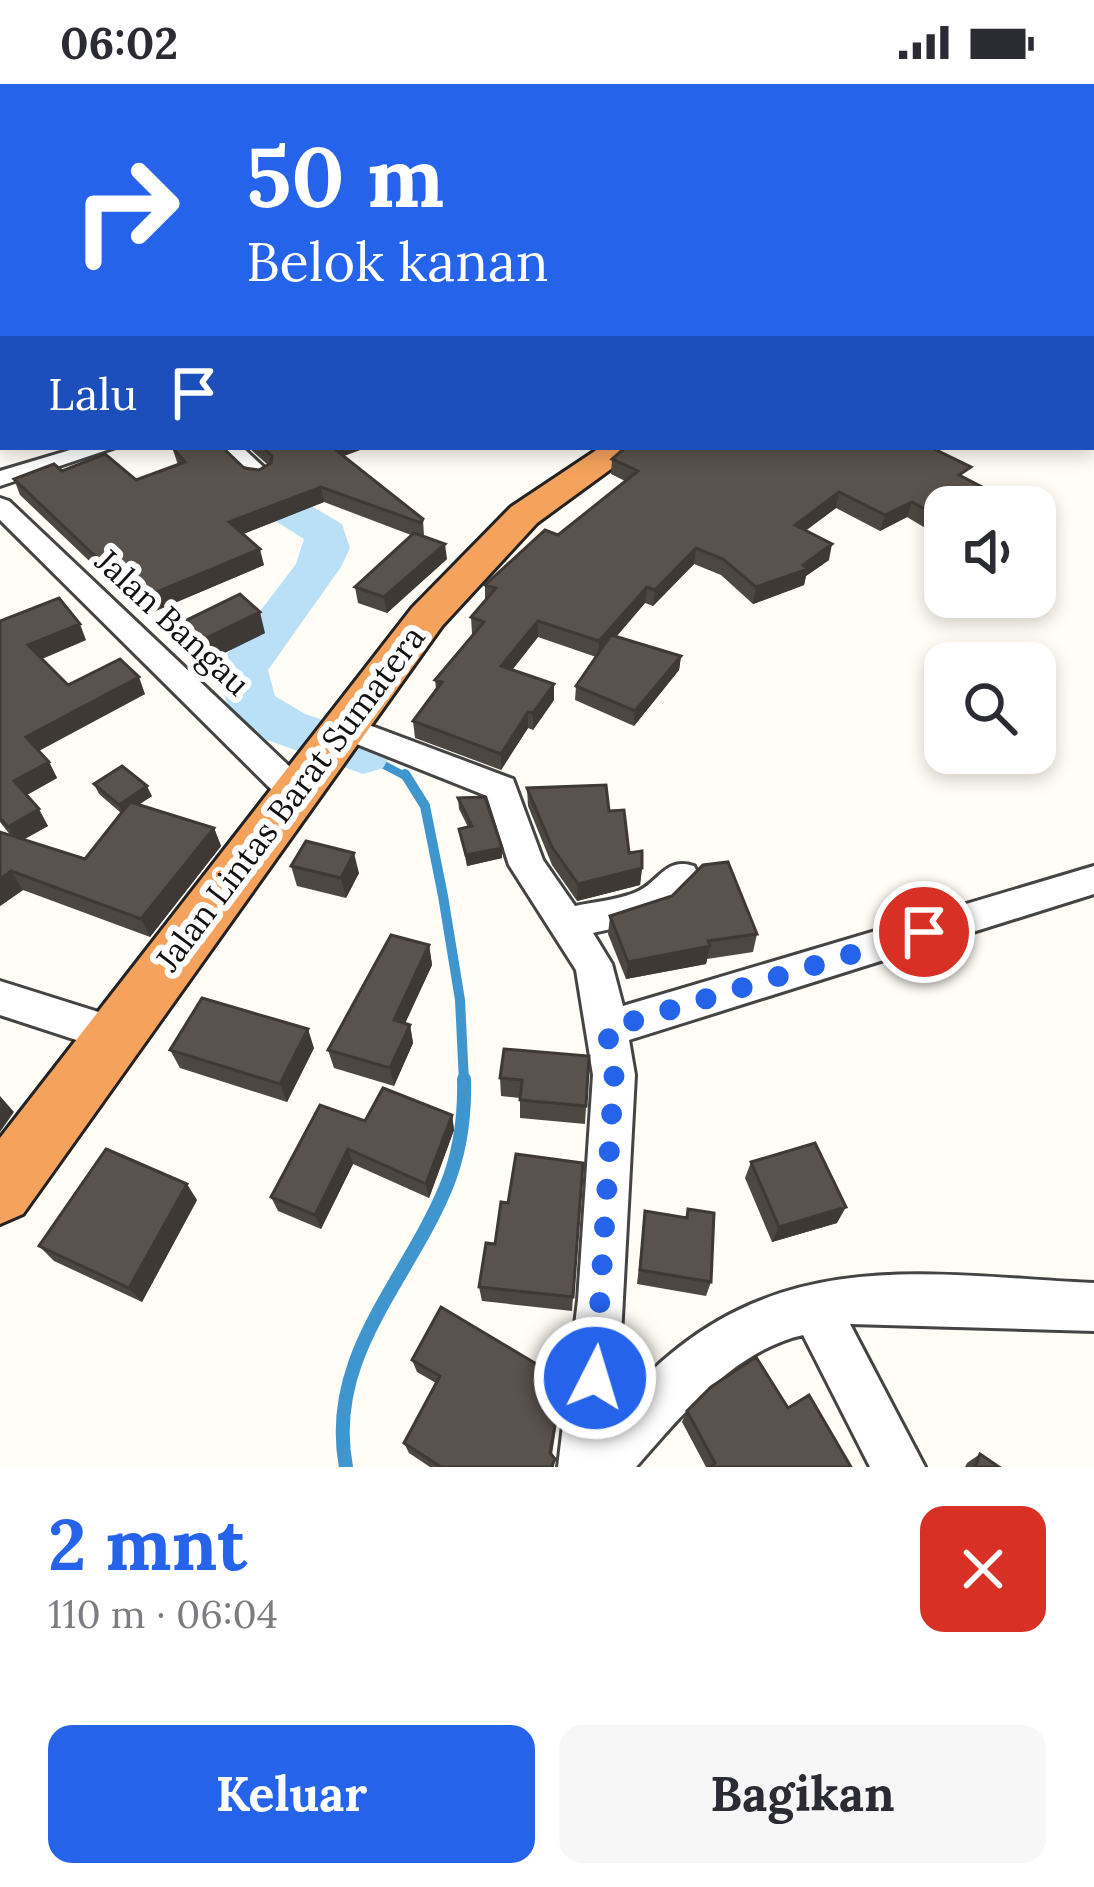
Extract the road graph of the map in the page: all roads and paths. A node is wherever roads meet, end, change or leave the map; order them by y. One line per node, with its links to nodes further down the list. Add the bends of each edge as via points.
1 (94, 450): 5 (street)
2 (231, 450): 4 (street)
3 (619, 450): 7 (highway, Jalan Lintas Barat Sumatera, via 539,503 477,559)
4 (260, 475)
5 (0, 479)
6 (0, 506): 7 (street, Jalan Bangau, via 74,595 218,712)
7 (325, 753): 10 (street, via 501,788 527,865); 13 (highway, Jalan Lintas Barat Sumatera)
8 (681, 876): 10 (street, via 650,905)
9 (1094, 880): 12 (street)
10 (563, 924): 12 (street, via 593,964)
11 (0, 998): 13 (street)
12 (607, 1029): 17 (street, via 611,1158)
13 (113, 1034): 14 (highway, Jalan Lintas Barat Sumatera)
14 (0, 1191)
15 (814, 1305): 16 (street, via 861,1297); 18 (street, via 773,1317 686,1374); 19 (street)
16 (1094, 1307)
17 (585, 1467)
18 (600, 1467)
19 (898, 1467)

